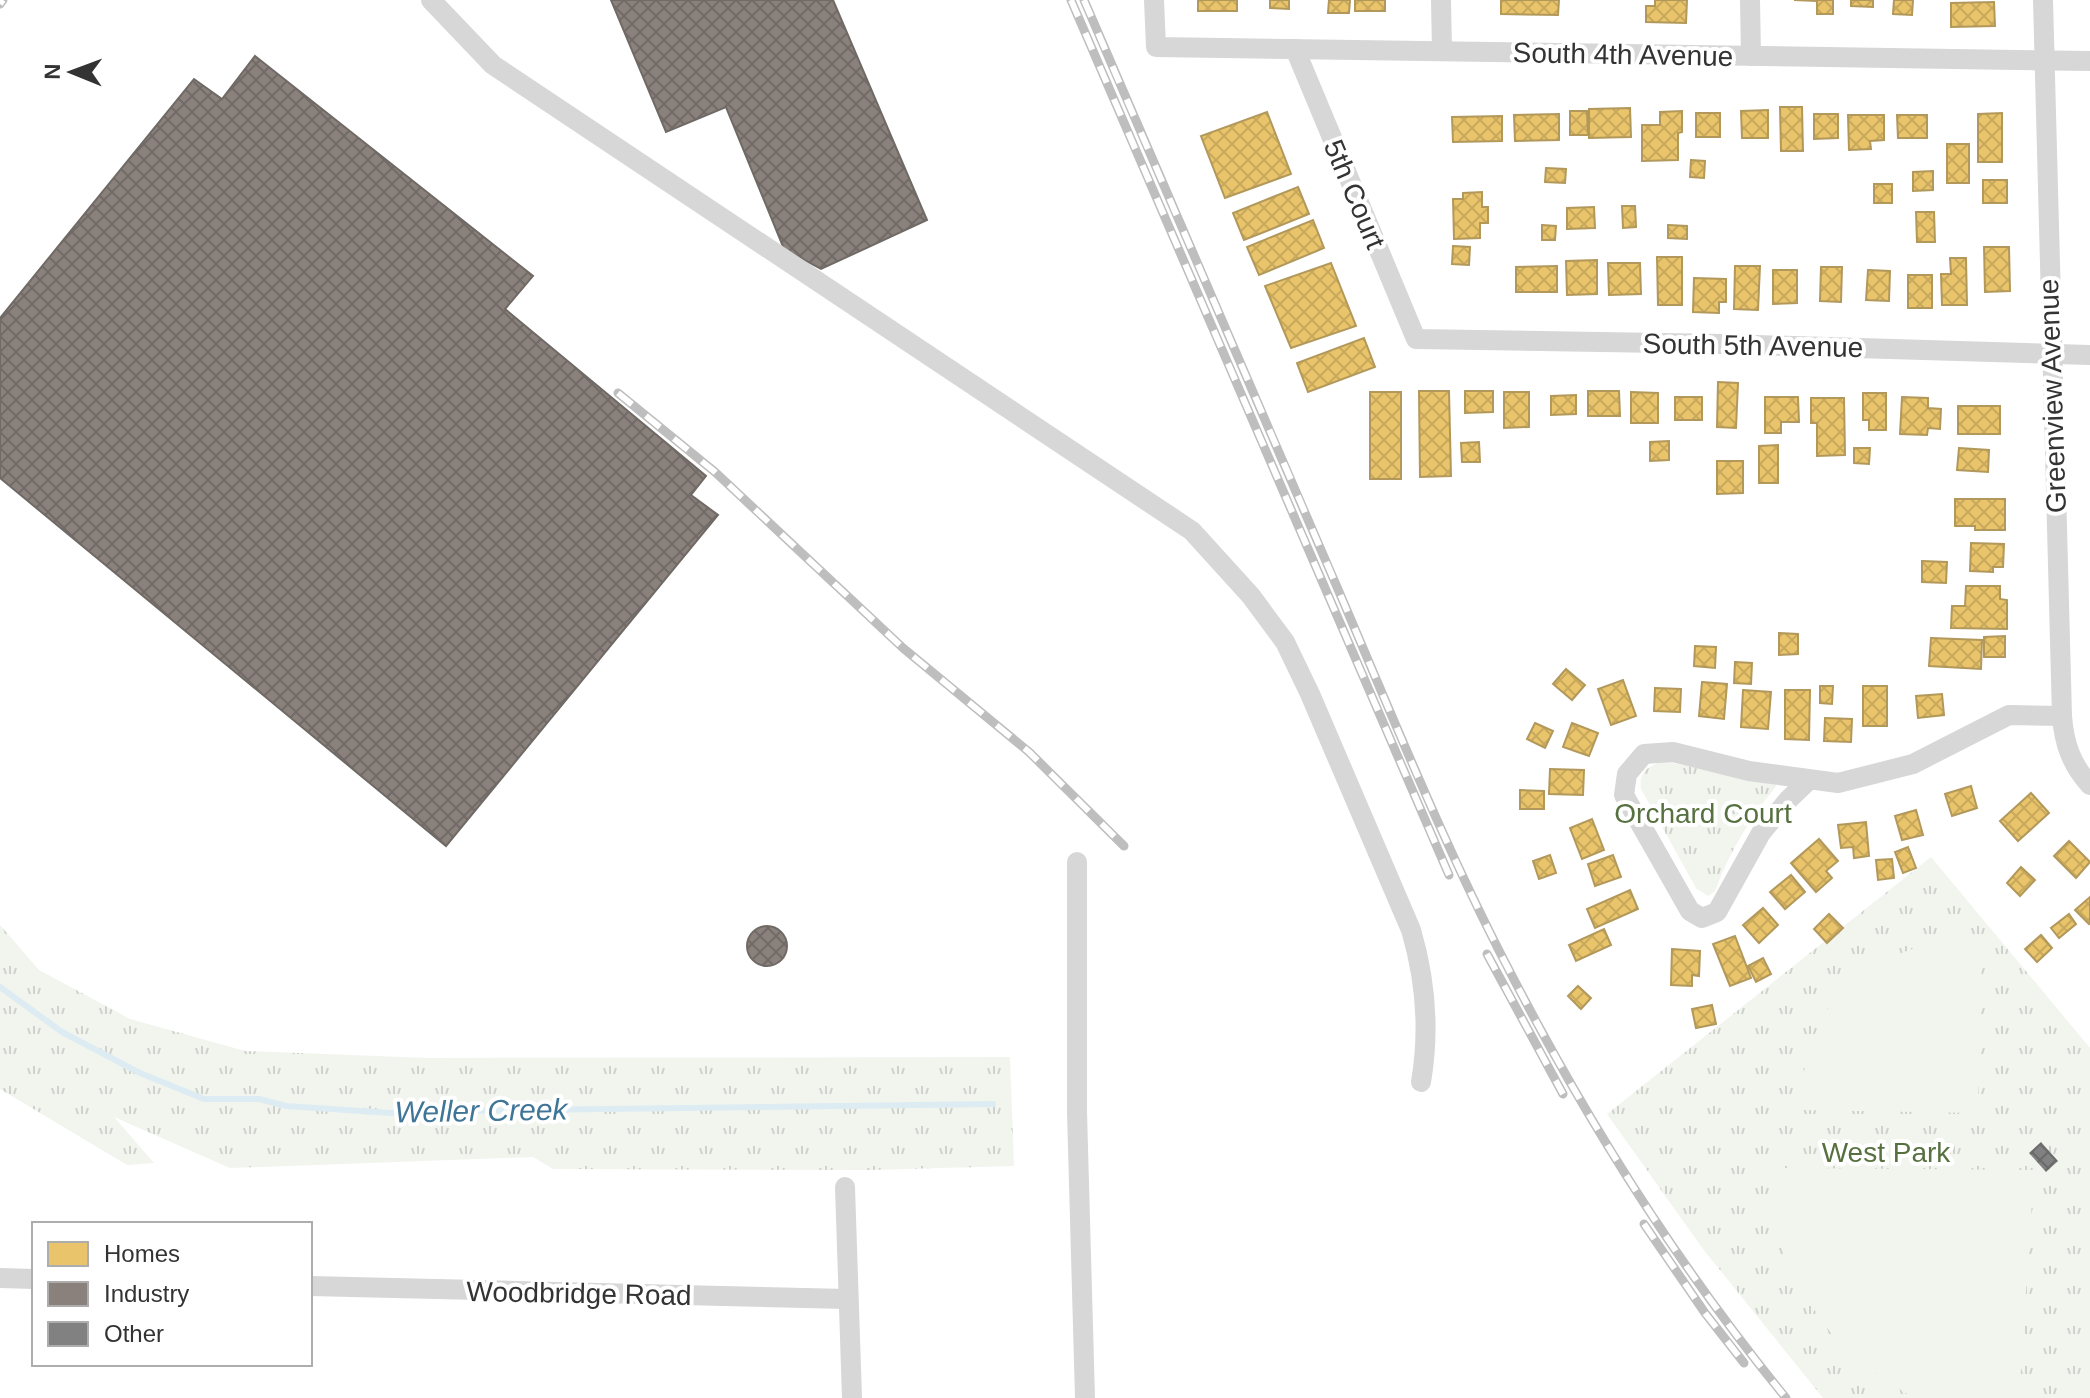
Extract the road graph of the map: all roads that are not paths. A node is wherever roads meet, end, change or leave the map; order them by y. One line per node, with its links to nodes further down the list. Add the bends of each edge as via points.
1 (431, 0): 18 (street, via 493,65 1192,531 1220,559 1285,642 1411,930 1428,1022)
2 (1154, 0): 6 (street, South 4th Avenue, via 1156,47)
3 (1441, 0): 7 (street)
4 (1750, 0): 8 (street)
5 (2043, 0): 9 (street, Greenview Avenue)
6 (1295, 49): 7 (street, South 4th Avenue); 11 (street, 5th Court)
7 (1442, 51): 8 (street, South 4th Avenue)
8 (1751, 56): 9 (street, South 4th Avenue)
9 (2044, 61): 10 (street, South 4th Avenue); 12 (street, Greenview Avenue)
10 (2090, 61)
11 (1416, 339): 12 (street, South 5th Avenue)
12 (2051, 354): 13 (street, South 5th Avenue); 14 (street, Greenview Avenue)
13 (2090, 355)
14 (2062, 716): 15 (street, via 2009,715 1913,764 1838,783); 16 (street, Greenview Avenue, via 2067,749)
15 (1810, 779): 15 (street, via 1761,833 1717,912 1702,918 1690,911 1624,795 1627,774 1644,754 1673,752)
16 (2090, 785)
17 (1077, 862): 25 (street)
18 (1421, 1082)
19 (845, 1187): 23 (street)
20 (0, 1278): 21 (street)
21 (32, 1279)
22 (312, 1286): 23 (street, Woodbridge Road)
23 (847, 1299): 24 (street)
24 (852, 1398)
25 (1085, 1398)

